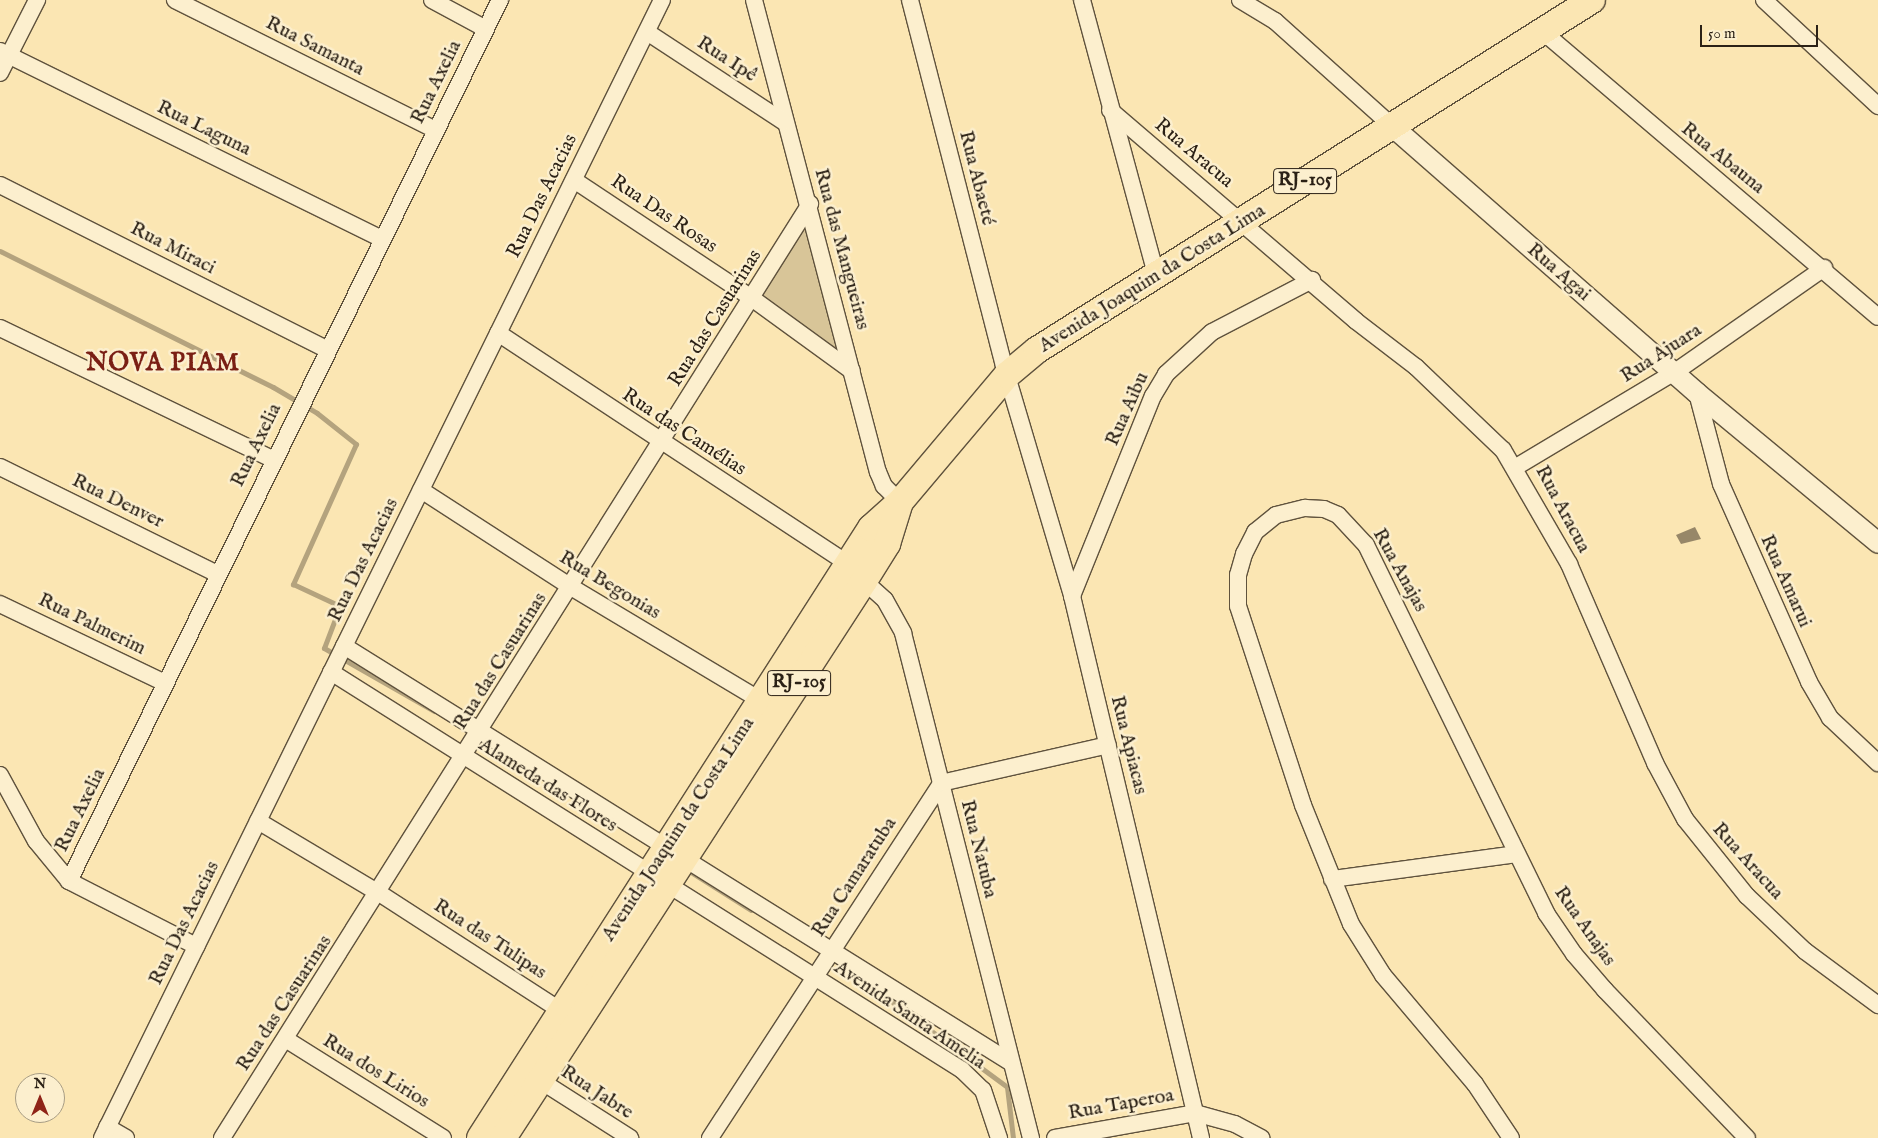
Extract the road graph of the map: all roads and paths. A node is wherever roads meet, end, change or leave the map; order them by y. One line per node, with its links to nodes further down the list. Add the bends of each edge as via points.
1 (37, 0): 15 (street)
2 (175, 0): 21 (street, Rua Samanta)
3 (432, 0): 12 (street)
4 (500, 0): 12 (street, Rua Axelia)
5 (662, 0): 14 (street, Rua Das Acacias)
6 (754, 0): 19 (street, Rua das Mangueiras)
7 (910, 0): 35 (street, Rua Abaeté)
8 (1082, 0): 18 (street)
9 (1240, 0): 20 (street, Rua Agai, via 1274,21)
10 (1592, 0): 13 (main road, Avenida Joaquim da Costa Lima / RJ-105)
11 (1764, 0): 17 (street)
12 (486, 29): 21 (street, Rua Axelia)
13 (1542, 31): 20 (main road, Avenida Joaquim da Costa Lima / RJ-105); 27 (street, Rua Abauna)
14 (647, 32): 19 (street, Rua Ipê); 22 (street, Rua Das Acacias)
15 (4, 54): 16 (street); 26 (street, Rua Laguna)
16 (0, 73)
17 (1878, 106)
18 (1110, 110): 25 (street, Rua Aracua); 28 (street)
19 (784, 122): 24 (street, Rua das Mangueiras)
20 (1392, 126): 25 (main road, Avenida Joaquim da Costa Lima / RJ-105); 37 (street, Rua Agai)
21 (436, 130): 26 (street, Rua Axelia)
22 (574, 180): 30 (street, Rua Das Rosas); 33 (street, Rua Das Acacias)
23 (0, 185): 34 (street, Rua Miraci)
24 (810, 204): 30 (street, Rua das Casuarinas); 36 (street, Rua das Mangueiras)
25 (1241, 221): 28 (main road, Avenida Joaquim da Costa Lima / RJ-105); 29 (street, Rua Aracua)
26 (382, 239): 34 (street, Rua Axelia)
27 (1824, 268): 31 (street, Rua Abauna); 37 (street, Rua Ajuara)
28 (1156, 275): 35 (main road, Avenida Joaquim da Costa Lima / RJ-105)
29 (1312, 280): 42 (street, Rua Aracua, via 1356,321 1435,384); 49 (street, Rua Aibu, via 1212,332 1166,374 1153,396)
30 (753, 299): 36 (street, Rua Das Rosas); 39 (street, Rua das Casuarinas)
31 (1878, 317)
32 (0, 328): 40 (street)
33 (498, 333): 39 (street, Rua das Camélias); 43 (street, Rua Das Acacias)
34 (326, 349): 40 (street, Rua Axelia)
35 (1005, 370): 44 (main road, Avenida Joaquim da Costa Lima / RJ-105); 49 (street, Rua Apiacas)
36 (852, 371): 44 (street, Rua das Mangueiras, via 878,472 884,486)
37 (1675, 372): 38 (street, Rua Agai); 42 (street, Rua Ajuara)
38 (1697, 393): 45 (street, Rua Agai); 58 (street, Rua Amarui, via 1716,470 1809,682 1830,718)
39 (662, 443): 46 (street, Rua das Camélias); 48 (street, Rua das Casuarinas)
40 (272, 459): 47 (street, Rua Axelia)
41 (0, 467): 47 (street, Rua Denver)
42 (1516, 468): 71 (street, Rua Aracua, via 1569,564 1655,763 1685,819 1755,903 1805,950)
43 (421, 490): 48 (street, Rua Begonias); 51 (street, Rua Das Acacias)
44 (900, 502): 46 (main road, Avenida Joaquim da Costa Lima / RJ-105, via 887,544)
45 (1878, 543)
46 (856, 573): 54 (main road, Avenida Joaquim da Costa Lima / RJ-105); 60 (street, Rua Natuba, via 885,600 903,633)
47 (217, 574): 53 (street, Rua Axelia)
48 (571, 588): 54 (street, Rua Begonias); 55 (street, Rua das Casuarinas)
49 (1072, 596): 56 (street, Rua Apiacas)
50 (0, 604): 53 (street, Rua Palmerim)
51 (344, 646): 52 (street, Rua Das Acacias); 55 (street, Avenida Santa Amelia)
52 (330, 672): 57 (street, Alameda das Flores); 61 (street, Rua Das Acacias)
53 (165, 683): 66 (street, Rua Axelia)
54 (770, 706): 62 (main road, Avenida Joaquim da Costa Lima / RJ-105)
55 (482, 728): 57 (street, Rua das Casuarinas); 62 (street, Avenida Santa Amelia)
56 (1108, 745): 60 (street); 76 (street, Rua Apiacas)
57 (464, 758): 64 (street, Alameda das Flores); 67 (street, Rua das Casuarinas)
58 (1878, 762)
59 (0, 775): 66 (street, via 36,842)
60 (941, 783): 69 (street, Rua Camaratuba); 74 (street, Rua Natuba)
61 (258, 821): 67 (street); 68 (street, Rua Das Acacias)
62 (676, 852): 64 (main road, Avenida Joaquim da Costa Lima / RJ-105); 69 (street, Avenida Santa Amelia)
63 (1516, 854): 65 (street); 65 (street, Rua Anajas, via 1366,545 1338,515 1305,508 1276,515 1255,532 1238,575 1238,606 1249,648); 91 (street, Rua Anajas, via 1546,913 1574,954)
64 (659, 878): 70 (street, Avenida Santa Amelia); 72 (main road, Avenida Joaquim da Costa Lima / RJ-105)
65 (1332, 879): 90 (street, Rua Anajas, via 1351,924 1383,975 1475,1084)
66 (69, 881): 68 (street)
67 (379, 893): 72 (street, Rua das Tulipas); 73 (street, Rua das Casuarinas)
68 (196, 946): 77 (street, Rua Das Acacias)
69 (831, 950): 70 (street, Rua Camaratuba); 74 (street, Avenida Santa Amelia)
70 (814, 977): 84 (street, Rua Camaratuba); 85 (street, Avenida Santa Amelia, via 978,1083)
71 (1878, 1005)
72 (569, 1016): 75 (main road, Avenida Joaquim da Costa Lima / RJ-105); 81 (main road, Avenida Joaquim da Costa Lima / RJ-105)
73 (287, 1040): 79 (street, Rua das Casuarinas); 80 (street, Rua dos Lirios)
74 (1010, 1062): 86 (street, Rua Natuba)
75 (541, 1081): 82 (main road, Avenida Joaquim da Costa Lima / RJ-105); 83 (street, Rua Jabre)
76 (1195, 1113): 87 (street, Rua Taperoa); 88 (street, Rua Apiacas); 89 (street, via 1235,1124)
77 (105, 1133): 78 (street)
78 (126, 1138)
79 (222, 1138)
80 (443, 1138)
81 (480, 1138)
82 (503, 1138)
83 (630, 1138)
84 (710, 1138)
85 (999, 1138)
86 (1032, 1138)
87 (1055, 1138)
88 (1201, 1138)
89 (1261, 1138)
90 (1511, 1138)
91 (1747, 1138)

